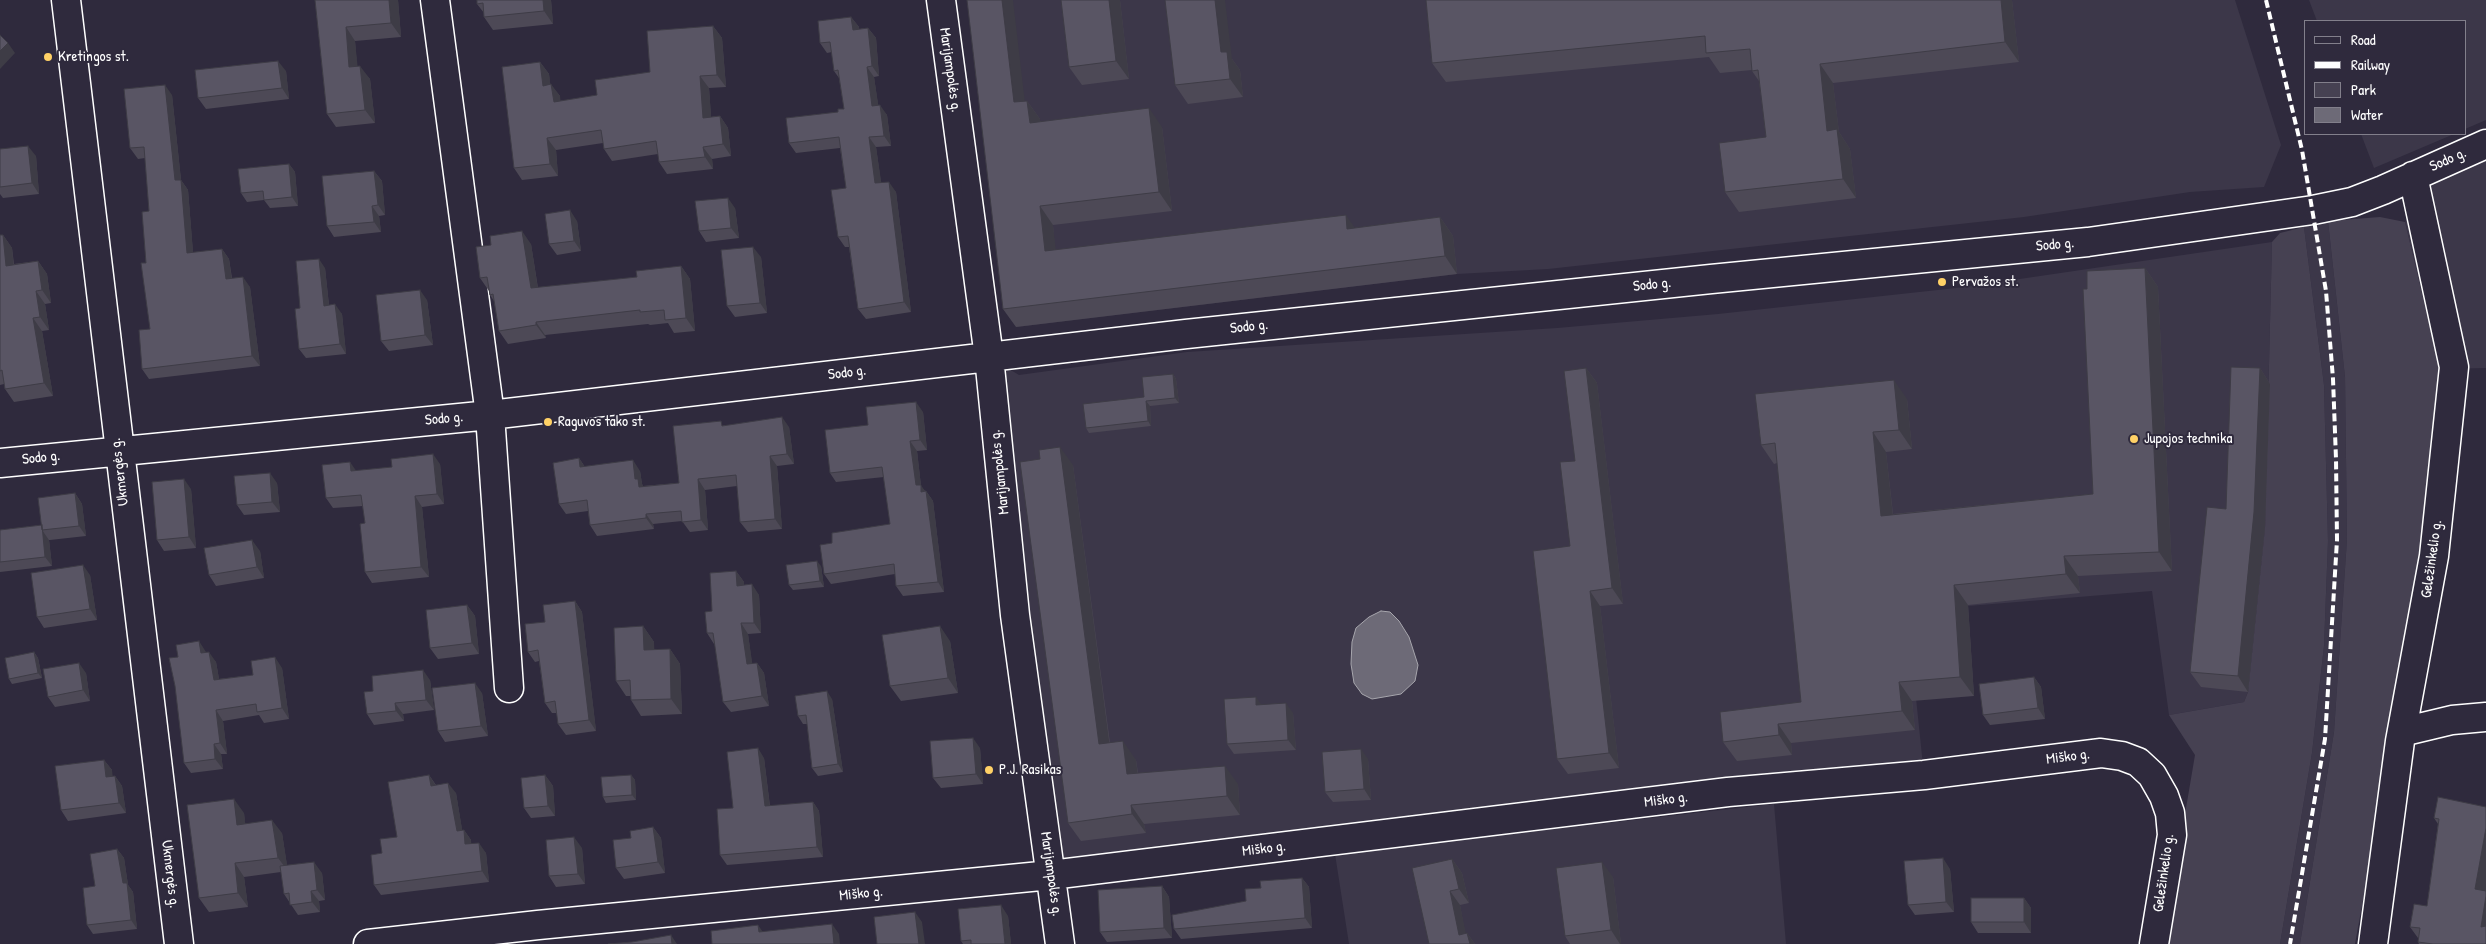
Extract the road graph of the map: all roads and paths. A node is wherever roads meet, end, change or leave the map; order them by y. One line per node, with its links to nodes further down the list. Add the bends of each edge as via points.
1 (66, 0): 8 (street, Ukmergės g.)
2 (435, 0): 7 (street)
3 (941, 0): 6 (street, Marijampolės g.)
4 (2486, 144): 5 (street, Sodo g.)
5 (2413, 176): 6 (street, Sodo g., via 2352,202 2313,210 2088,242 1580,292); 12 (street, Geležinkelio g., via 2454,367 2434,556)
6 (989, 357): 7 (street, Sodo g.); 14 (street, Marijampolės g., via 1015,615)
7 (490, 415): 8 (street, Sodo g.); 10 (street)
8 (118, 450): 9 (street, Sodo g.); 15 (street, Ukmergės g.)
9 (0, 462)
10 (509, 688)
11 (2486, 716): 12 (street)
12 (2402, 732): 19 (street, Geležinkelio g.)
13 (2152, 775): 14 (street, Miško g., via 2138,762 2101,753 1924,775 1728,792); 18 (street, Geležinkelio g., via 2170,813 2172,835)
14 (1051, 875): 16 (street, Miško g.); 17 (street, Marijampolės g.)
15 (178, 944)
16 (368, 944)
17 (1060, 944)
18 (2154, 944)
19 (2373, 944)

